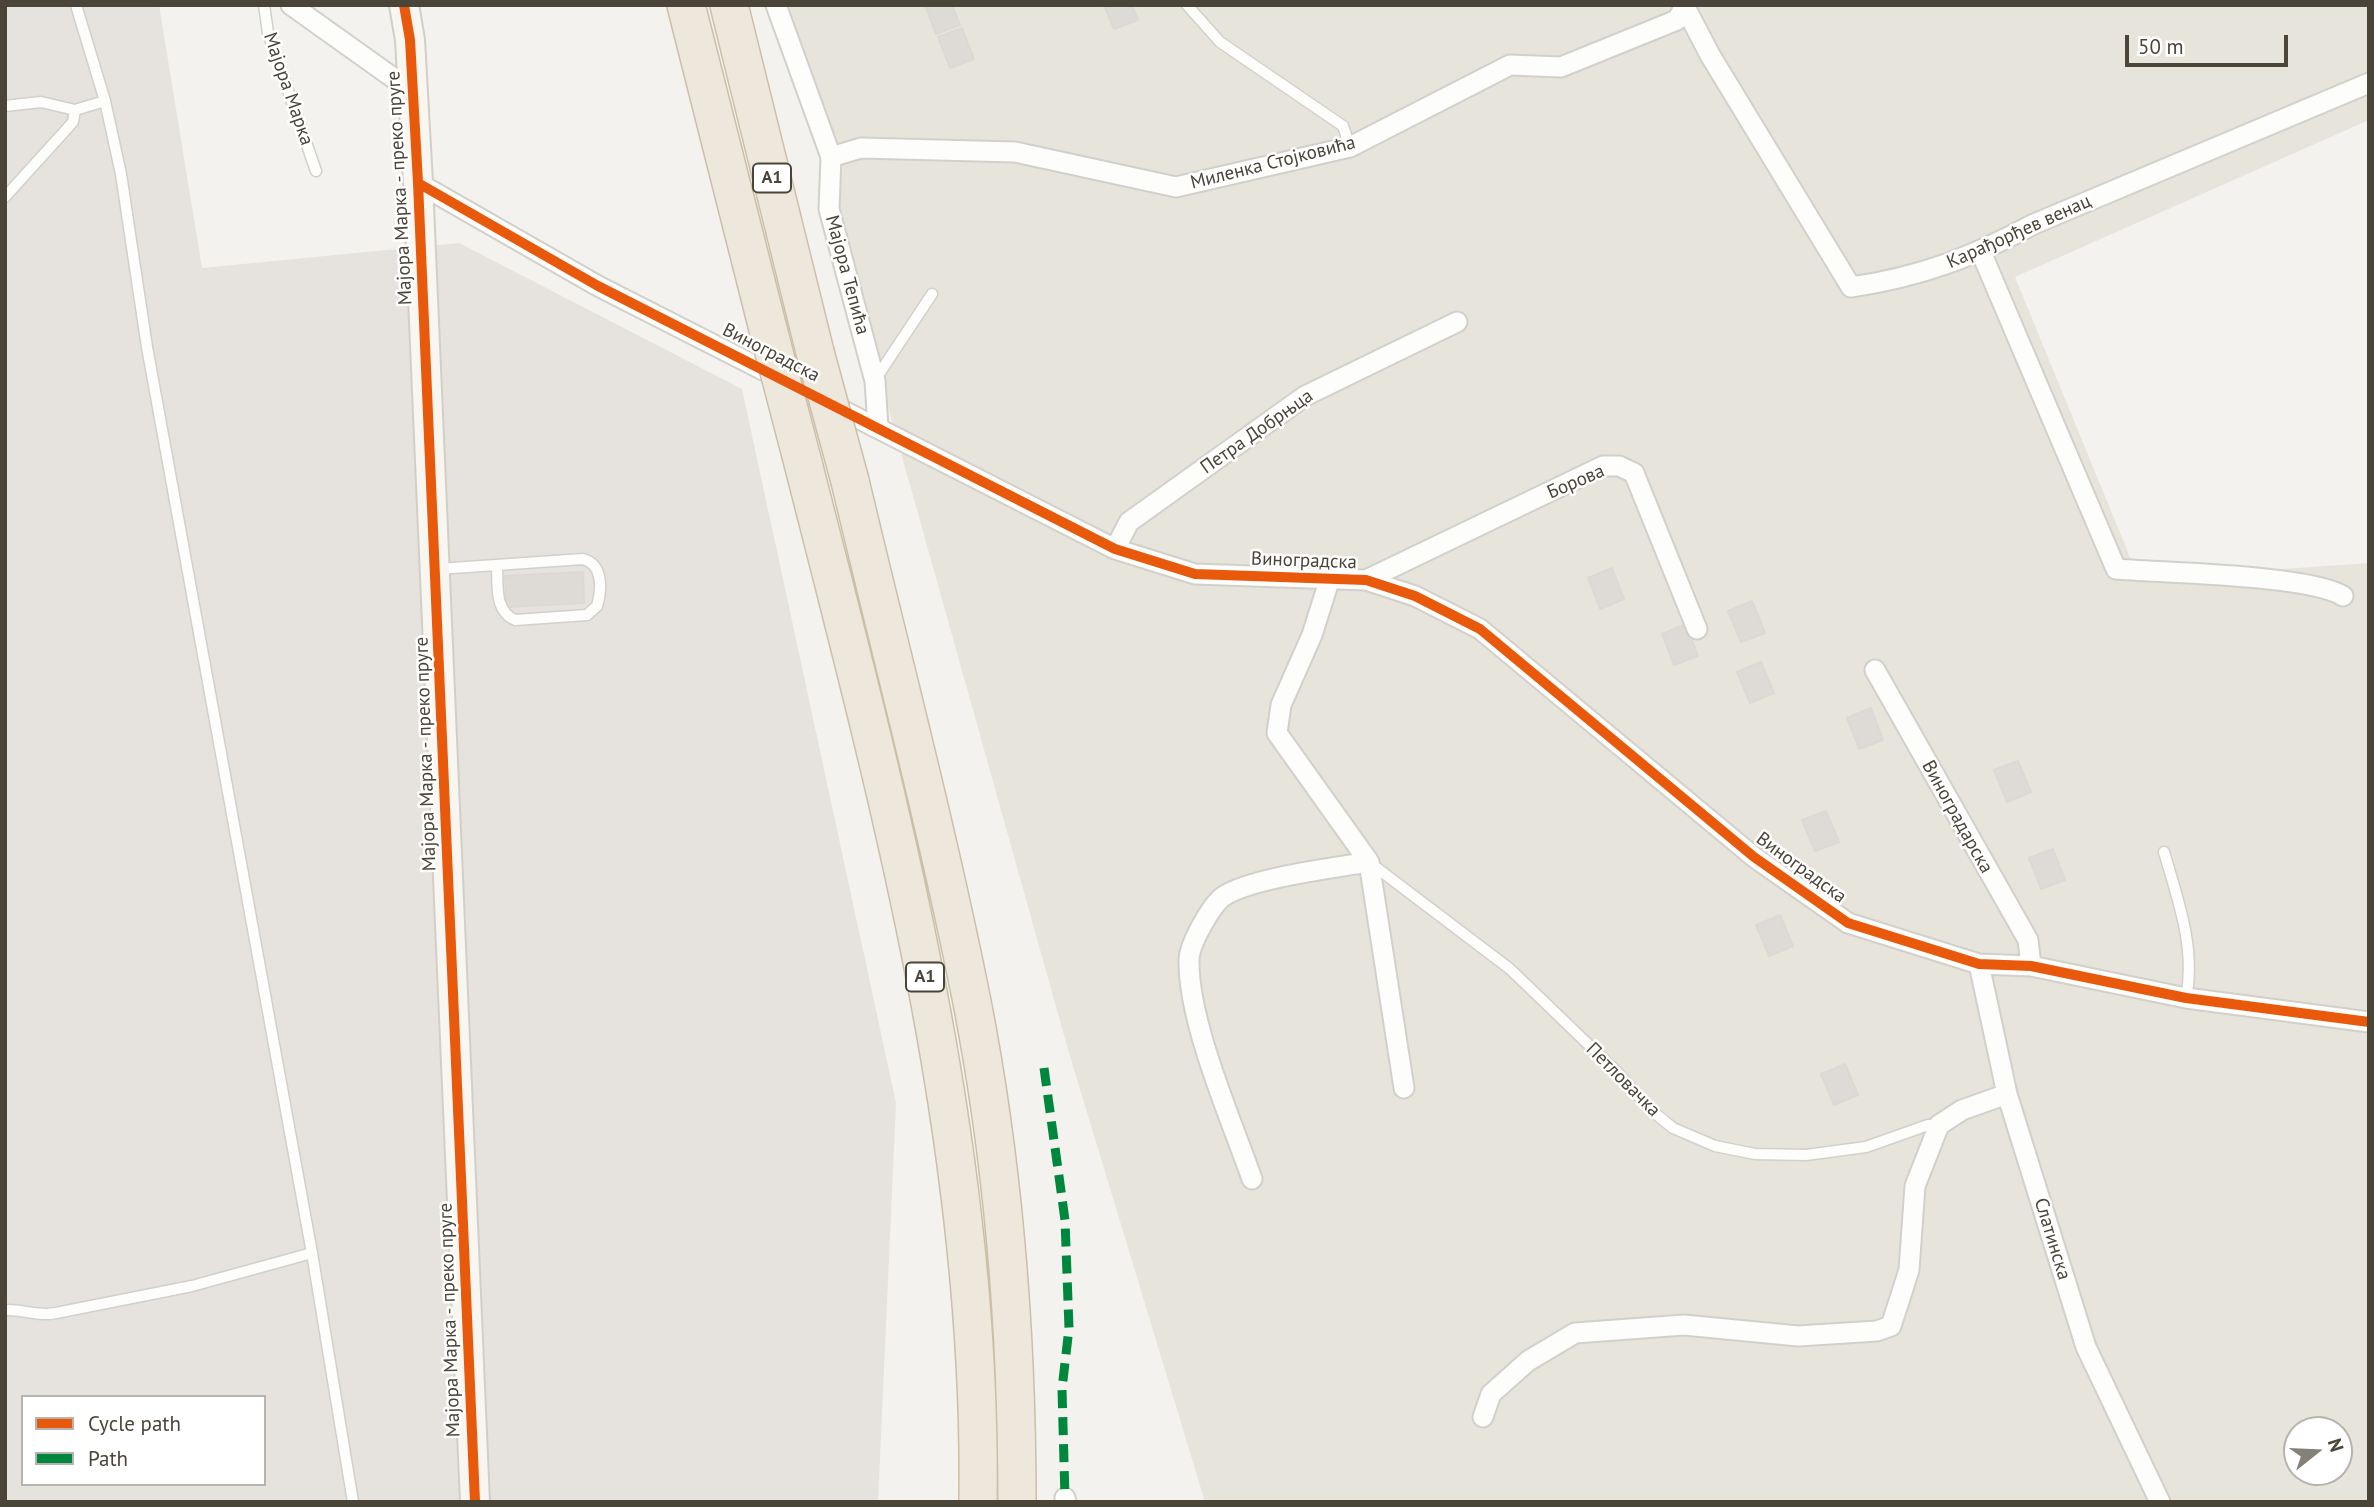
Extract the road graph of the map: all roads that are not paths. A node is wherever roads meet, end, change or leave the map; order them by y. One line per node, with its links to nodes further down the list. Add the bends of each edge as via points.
1 (76, 5): 12 (lane)
2 (264, 5): 17 (lane, Мајора Марка, via 268,33)
3 (291, 5): 11 (street, Мајора Марка)
4 (404, 5): 11 (street, Мајора Марка - преко пруге)
5 (686, 5): 49 (highway, A1, bridge, via 902,862 939,1046 974,1311)
6 (729, 5): 50 (highway, A1, bridge, via 925,788 972,1001 1009,1284)
7 (776, 5): 16 (street, Мајора Тепића)
8 (1187, 5): 15 (lane, via 1220,42 1343,126)
9 (1684, 6): 15 (street, Миленка Стојковића, via 1677,20 1561,67 1510,65); 20 (street, Карађорђев венац, via 1851,288 1903,279)
10 (2369, 83): 20 (street, Карађорђев венац, via 2035,224)
11 (413, 92): 18 (street, Мајора Марка - преко пруге)
12 (105, 101): 14 (lane); 43 (lane)
13 (5, 106): 14 (lane, via 41,102)
14 (75, 110): 19 (lane, via 73,122)
15 (1350, 147): 16 (street, Миленка Стојковића, via 1176,187 1015,152 861,148)
16 (831, 157): 23 (street, Мајора Тепића, via 829,209)
17 (316, 171)
18 (418, 183): 24 (street, Виноградска, via 598,286); 27 (street, Мајора Марка - преко пруге)
19 (5, 197)
20 (1981, 252): 30 (street, via 2116,569 2292,582 2330,588)
21 (932, 294): 23 (lane)
22 (1457, 322): 25 (street, Петра Добрњца, via 1305,396 1129,522)
23 (875, 381): 24 (street, Мајора Тепића)
24 (878, 427): 25 (street, Виноградска)
25 (1115, 549): 28 (street, Виноградска, via 1195,575)
26 (496, 565): 26 (lane, via 499,606 515,620 587,615 597,606 600,581 589,560); 27 (lane)
27 (435, 570): 48 (street, Мајора Марка - преко пруге)
28 (1330, 578): 29 (street, Виноградска); 34 (street, Петловачка, via 1312,635 1280,705 1277,733)
29 (1366, 580): 31 (street, Борова, via 1603,466 1619,466 1633,473); 35 (street, Виноградска, via 1415,596 1480,629 1754,857 1848,923)
30 (2343, 596)
31 (1697, 629)
32 (1875, 670): 36 (street, Виноградарска, via 2028,940)
33 (2164, 852): 37 (lane, via 2185,927 2190,979)
34 (1369, 862): 39 (street, Петловачка); 41 (lane, Петловачка, via 1510,969 1673,1128 1715,1146 1755,1154 1806,1155 1866,1147); 42 (street, via 1269,880 1224,896 1203,922 1188,958 1198,1022)
35 (1979, 964): 36 (street, Виноградска); 40 (street, Слатинска)
36 (2031, 966): 37 (street, Виноградска)
37 (2186, 998): 38 (street, Виноградска)
38 (2369, 1022)
39 (1404, 1088)
40 (2007, 1094): 41 (street, Петловачка, via 1962,1110); 46 (street, Слатинска, via 2086,1347)
41 (1939, 1125): 45 (street, via 1915,1186 1909,1270 1891,1325 1877,1331 1798,1336 1684,1325 1575,1333 1528,1361 1491,1394)
42 (1252, 1179)
43 (312, 1252): 44 (lane, via 192,1286 41,1316); 47 (lane)
44 (5, 1310)
45 (1483, 1417)
46 (2159, 1501)
47 (353, 1502)
48 (475, 1502)
49 (978, 1502)
50 (1017, 1502)

